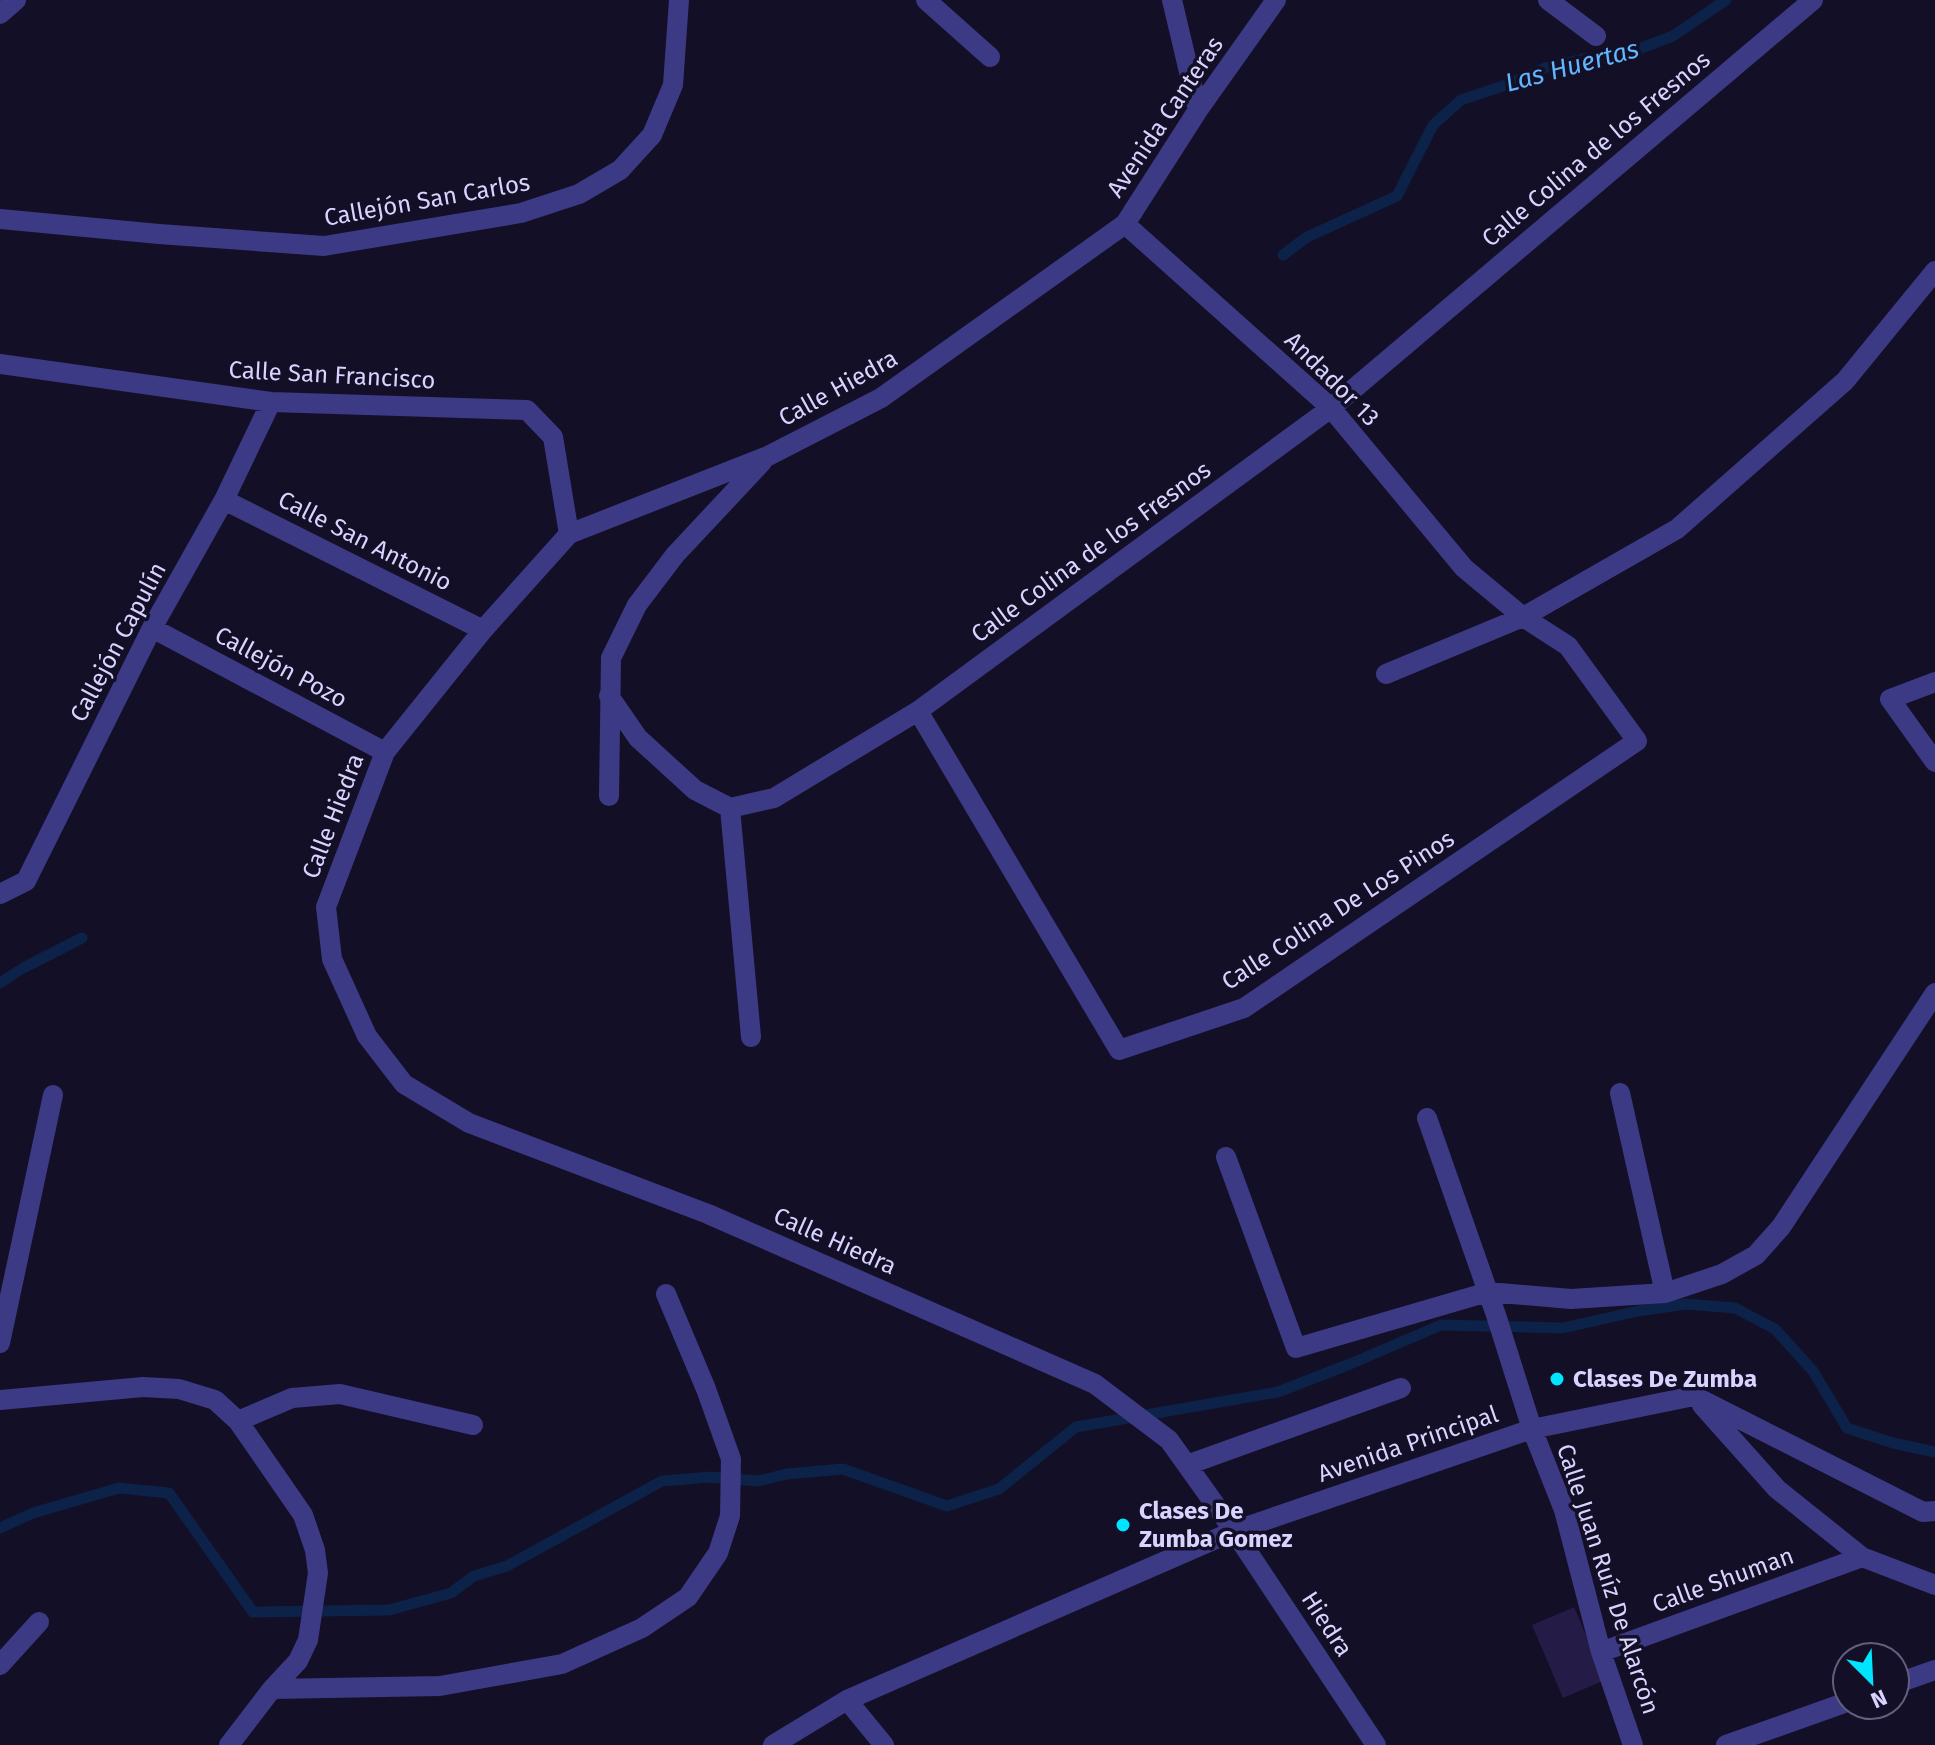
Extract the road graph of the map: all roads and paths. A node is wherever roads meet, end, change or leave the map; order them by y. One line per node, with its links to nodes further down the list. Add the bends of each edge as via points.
1 (16, 0): 8 (street)
2 (679, 0): 12 (street, Callejón San Carlos, via 673,85 652,135 620,170 579,194 521,213 324,246)
3 (926, 0): 10 (street)
4 (1172, 0): 11 (street)
5 (1276, 0): 11 (street, Avenida Canteras)
6 (1548, 0): 9 (street)
7 (1813, 0): 17 (street, Calle Colina de los Fresnos)
8 (0, 14)
9 (1596, 36)
10 (990, 57)
11 (1198, 110): 13 (street, Avenida Canteras)
12 (0, 219)
13 (1125, 224): 17 (street, Andador 13); 18 (street, Calle Hiedra, via 881,398)
14 (1935, 271): 21 (street, via 1845,381 1677,529)
15 (0, 364): 16 (street, Calle San Francisco)
16 (271, 402): 19 (street, Callejón Capulín); 20 (street, Calle San Francisco, via 527,410 553,437)
17 (1331, 408): 21 (street, Andador 13, via 1464,568); 27 (street, Calle Colina de los Fresnos)
18 (768, 456): 20 (street, Calle Hiedra); 26 (street, via 675,555 637,605 611,658)
19 (224, 500): 22 (street, Callejón Capulín); 23 (street, Calle San Antonio)
20 (569, 534): 23 (street, Calle Hiedra)
21 (1523, 617): 24 (street); 27 (street, Calle Colina De Los Pinos, via 1568,646 1637,741 1244,1008 1119,1050)
22 (152, 628): 28 (street, Callejón Pozo); 32 (street, Callejón Capulín, via 26,881)
23 (483, 630): 28 (street, Calle Hiedra)
24 (1386, 674)
25 (1935, 682): 29 (street, via 1890,699)
26 (609, 696): 30 (street); 31 (street, via 638,738 695,790)
27 (918, 711): 31 (street, Calle Colina de los Fresnos, via 774,798)
28 (385, 752): 49 (street, Calle Hiedra, via 326,907 332,959 367,1036 404,1084 469,1123 708,1214 1095,1384 1169,1440)
29 (1935, 762)
30 (609, 796)
31 (730, 808): 34 (street)
32 (0, 894)
33 (1935, 993): 40 (street, via 1781,1227 1756,1255 1722,1274)
34 (751, 1037)
35 (1620, 1093): 40 (street)
36 (53, 1095): 42 (street)
37 (1427, 1118): 39 (street, Calle Juan Ruíz De Alarcón)
38 (1226, 1157): 39 (street, via 1296,1348)
39 (1488, 1292): 40 (street, via 1571,1299); 48 (street, Calle Juan Ruíz De Alarcón)
40 (1665, 1293)
41 (666, 1294): 59 (street, via 731,1459 730,1516 718,1553 688,1597 642,1628 562,1664 440,1686)
42 (0, 1343)
43 (1401, 1388): 49 (street)
44 (1694, 1396): 48 (street, Avenida Principal); 50 (street, via 1923,1512); 52 (street, via 1777,1489)
45 (0, 1400): 46 (street, via 143,1387 179,1389 215,1400)
46 (238, 1421): 47 (street, via 292,1398 340,1394); 59 (street, via 303,1515 318,1573 308,1640 298,1661)
47 (473, 1425)
48 (1532, 1429): 51 (street, Avenida Principal); 55 (street, Calle Juan Ruíz De Alarcón, via 1564,1510)
49 (1187, 1465): 51 (street, Calle Hiedra)
50 (1935, 1511)
51 (1234, 1531): 60 (street, Avenida Principal); 65 (street, Hiedra)
52 (1862, 1557): 53 (street); 55 (street, Calle Shuman)
53 (1935, 1585)
54 (39, 1622): 56 (street)
55 (1601, 1652): 66 (street, Calle Juan Ruíz De Alarcón)
56 (0, 1665)
57 (1935, 1670): 58 (street)
58 (1911, 1678)
59 (272, 1689): 62 (street)
60 (847, 1700): 63 (street, Avenida Principal); 64 (street)
61 (1831, 1708): 67 (street)
62 (229, 1745)
63 (773, 1745)
64 (884, 1745)
65 (1376, 1745)
66 (1633, 1745)
67 (1726, 1745)

